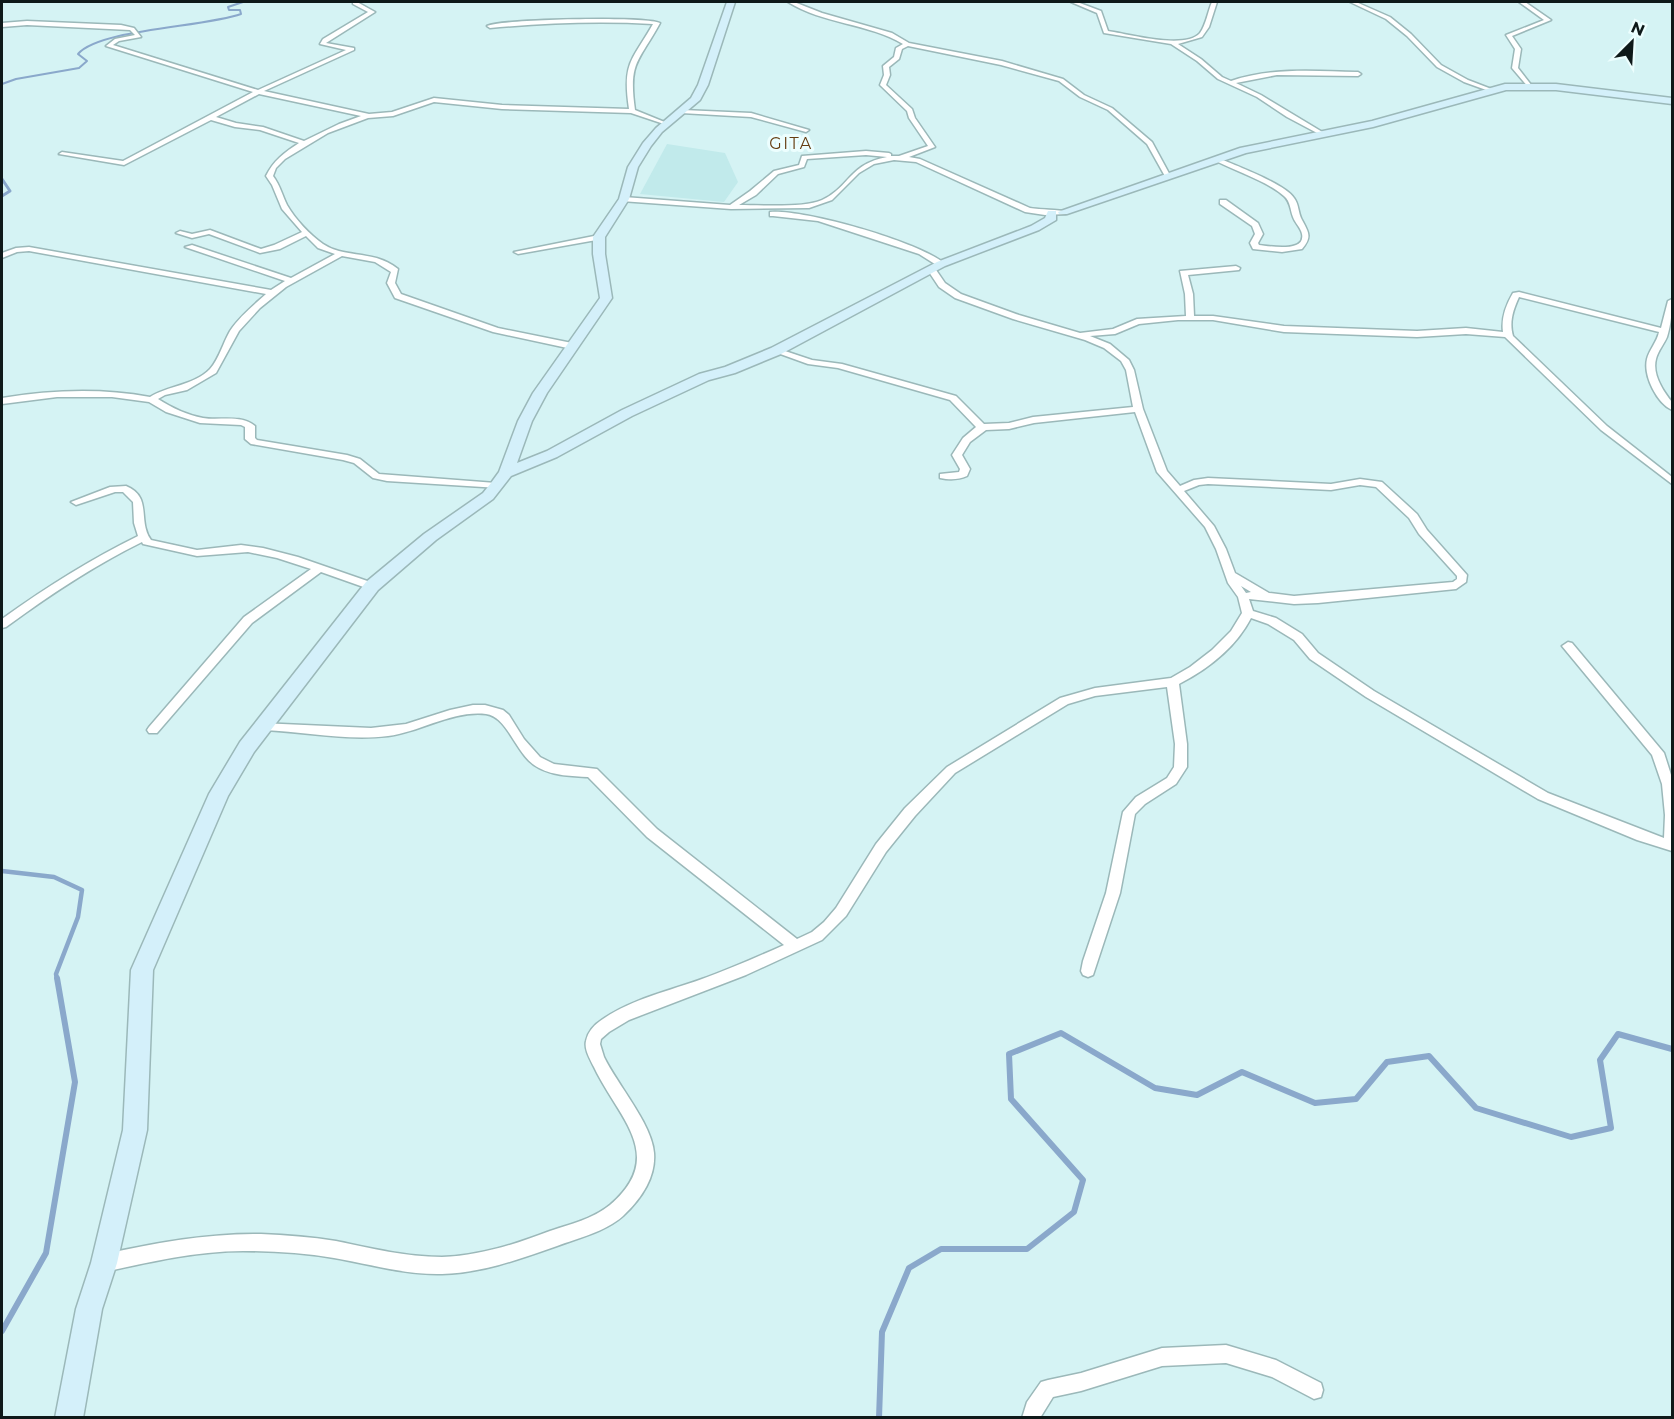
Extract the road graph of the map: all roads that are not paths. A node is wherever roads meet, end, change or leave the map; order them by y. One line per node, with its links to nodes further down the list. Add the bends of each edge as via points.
1 (358, 2): 16 (street, via 354,4 372,12 323,42 352,49)
2 (731, 2): 19 (street, via 703,85)
3 (791, 2): 11 (street, via 890,34)
4 (1074, 2): 10 (street, via 1099,12 1106,32)
5 (1215, 2): 10 (street, via 1204,33 1197,39)
6 (1353, 2): 15 (street, via 1388,18 1439,66)
7 (1522, 2): 14 (street, via 1548,20 1509,35 1518,49 1515,68)
8 (2, 25): 16 (street, via 132,29 139,36 117,40 109,46)
9 (490, 26): 18 (street, via 536,22 657,23 630,72)
10 (1173, 43): 13 (street)
11 (907, 44): 27 (street, via 899,48 897,58 886,66 883,85 910,110 932,147); 29 (street, via 1002,63 1061,80 1082,96 1110,108 1150,143)
12 (1358, 74): 13 (street, via 1292,72)
13 (1230, 83): 24 (street)
14 (1529, 86): 15 (street); 17 (street, via 1625,93)
15 (1491, 90): 24 (street, via 1373,124)
16 (258, 92): 20 (street); 21 (street)
17 (1672, 101)
18 (632, 111): 20 (street, via 502,107 434,100 393,114); 22 (street)
19 (683, 112): 22 (street); 23 (street, via 751,114)
20 (369, 116): 25 (street, via 349,121)
21 (209, 117): 25 (street); 26 (street, via 124,163)
22 (665, 124): 30 (street, via 633,167)
23 (806, 130)
24 (1321, 133): 28 (street)
25 (305, 143): 38 (street, via 284,158 269,176 279,188 285,207)
26 (62, 154)
27 (897, 158): 32 (street, via 878,160 857,171 839,191); 34 (street, via 873,153 804,157 802,166 776,172); 35 (street, via 918,160 1029,210)
28 (1216, 159): 29 (street); 31 (street, via 1290,197 1305,240 1299,247 1282,250 1256,247 1259,234 1255,225)
29 (1168, 177): 35 (street)
30 (624, 199): 33 (street); 39 (street)
31 (1223, 202)
32 (818, 204): 34 (street); 36 (street, via 822,215)
33 (715, 206): 34 (street); 36 (street)
34 (731, 207)
35 (1058, 213): 44 (street, via 1035,228)
36 (819, 219): 44 (street, via 922,252)
37 (180, 233): 38 (street, via 192,236 210,232 260,251 271,250)
38 (307, 233): 42 (street)
39 (599, 237): 41 (street); 53 (street, via 606,298)
40 (189, 247): 46 (street)
41 (518, 252)
42 (339, 255): 46 (street); 53 (street, via 361,255 387,263 395,271 391,283 398,296 423,306 496,330)
43 (2, 256): 47 (street, via 29,249)
44 (936, 267): 51 (street, via 942,285 958,296); 54 (street)
45 (1236, 268): 49 (street, via 1183,273)
46 (293, 281): 47 (street)
47 (272, 293): 55 (street, via 235,330 213,371)
48 (1672, 301): 50 (street)
49 (1190, 318): 51 (street, via 1137,322 1115,331); 52 (street, via 1284,328)
50 (1664, 331): 52 (street, via 1517,294 1506,317); 57 (street, via 1651,360 1651,371 1660,394)
51 (1078, 334): 58 (street, via 1107,346 1125,360)
52 (1508, 335): 62 (street, via 1604,428)
53 (572, 346): 61 (street, via 525,421)
54 (776, 351): 59 (street, via 953,398); 61 (street, via 704,376)
55 (153, 399): 56 (street, via 87,393); 61 (street, via 168,409 204,421 242,422 250,426 249,439 254,442 357,461 376,476)
56 (2, 401)
57 (1672, 406)
58 (1138, 409): 59 (street); 63 (street, via 1162,472)
59 (981, 427): 60 (street, via 971,434 957,455 964,474)
60 (943, 476)
61 (501, 479): 68 (street, via 488,496 430,537)
62 (1672, 481)
63 (1177, 491): 67 (street, via 1209,526); 69 (street, via 1208,481 1331,487 1374,482 1386,488 1413,516 1462,574 1456,585 1318,599)
64 (76, 502): 65 (street, via 114,489 126,489 138,501)
65 (142, 538): 66 (street, via 198,553 250,549); 72 (street, via 103,557)
66 (318, 569): 68 (street); 76 (street, via 248,620)
67 (1230, 575): 69 (street); 70 (street)
68 (372, 586): 75 (street)
69 (1266, 595): 70 (street)
70 (1243, 597): 71 (street)
71 (1248, 613): 74 (street, via 1209,660); 77 (street, via 1272,621 1298,637 1314,656 1370,694 1543,796)
72 (2, 624)
73 (1568, 646): 77 (street, via 1658,753 1668,784)
74 (1173, 682): 78 (street, via 1095,692 1064,701 951,770 881,848 829,926); 79 (street, via 1180,744 1178,774 1166,786 1137,801 1129,812 1114,892 1092,948)
75 (264, 726): 78 (street, via 371,733 406,729 476,710 496,712 507,720 523,749 535,761 547,768 593,772 652,833); 80 (street, via 219,794 142,970 135,1130)
76 (153, 730)
77 (1671, 845)
78 (796, 946): 80 (street, via 716,981 627,1013 601,1029 593,1048 643,1136 646,1172 634,1194 615,1212 587,1226 498,1256 430,1266 261,1243 177,1247)
79 (1088, 971)
80 (104, 1263): 82 (street, via 89,1309)
81 (1314, 1390): 83 (street, via 1276,1369 1226,1354 1162,1357 1048,1389)
82 (69, 1418)
83 (1031, 1418)

